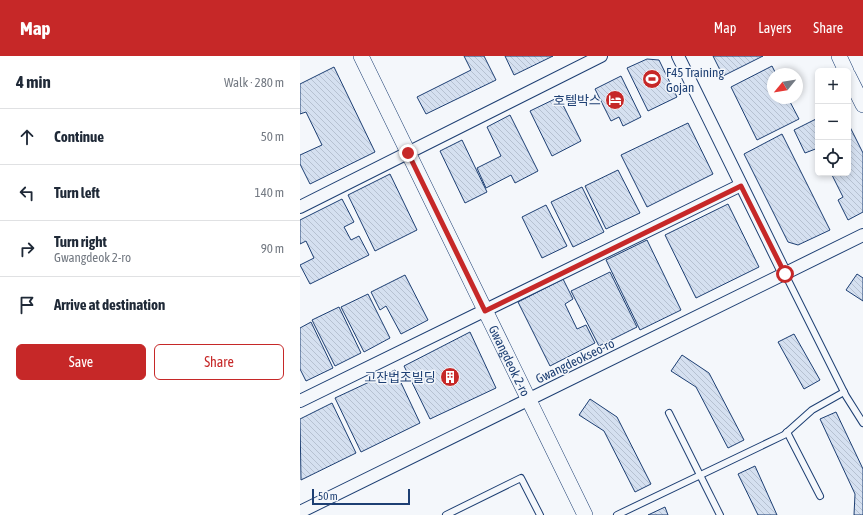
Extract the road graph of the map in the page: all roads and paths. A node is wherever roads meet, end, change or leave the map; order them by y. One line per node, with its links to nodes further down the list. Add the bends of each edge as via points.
1 (361, 56): 8 (street, Gwangdeok 2-ro)
2 (601, 56): 8 (street)
3 (678, 56): 9 (street)
4 (839, 56): 5 (street)
5 (845, 68)
6 (851, 80): 7 (street)
7 (863, 105)
8 (408, 153): 10 (street); 13 (street, Gwangdeok 2-ro)
9 (741, 186): 12 (street); 13 (street)
10 (300, 207)
11 (863, 235): 12 (street, Gwangdeokseo-ro)
12 (785, 274): 14 (lane); 15 (street, Gwangdeokseo-ro)
13 (485, 311): 15 (street, Gwangdeok 2-ro); 16 (street)
14 (844, 392): 18 (lane); 19 (lane, via 812,410)
15 (529, 400): 22 (street, Gwangdeokseo-ro); 25 (street, Gwangdeok 2-ro)
16 (300, 401)
17 (669, 413): 20 (lane)
18 (863, 423)
19 (787, 432): 20 (lane); 21 (lane)
20 (700, 476): 26 (lane); 27 (lane)
21 (820, 496)
22 (300, 512)
23 (446, 515): 24 (lane, via 521,478)
24 (540, 515)
25 (585, 515)
26 (617, 515)
27 (720, 515)

